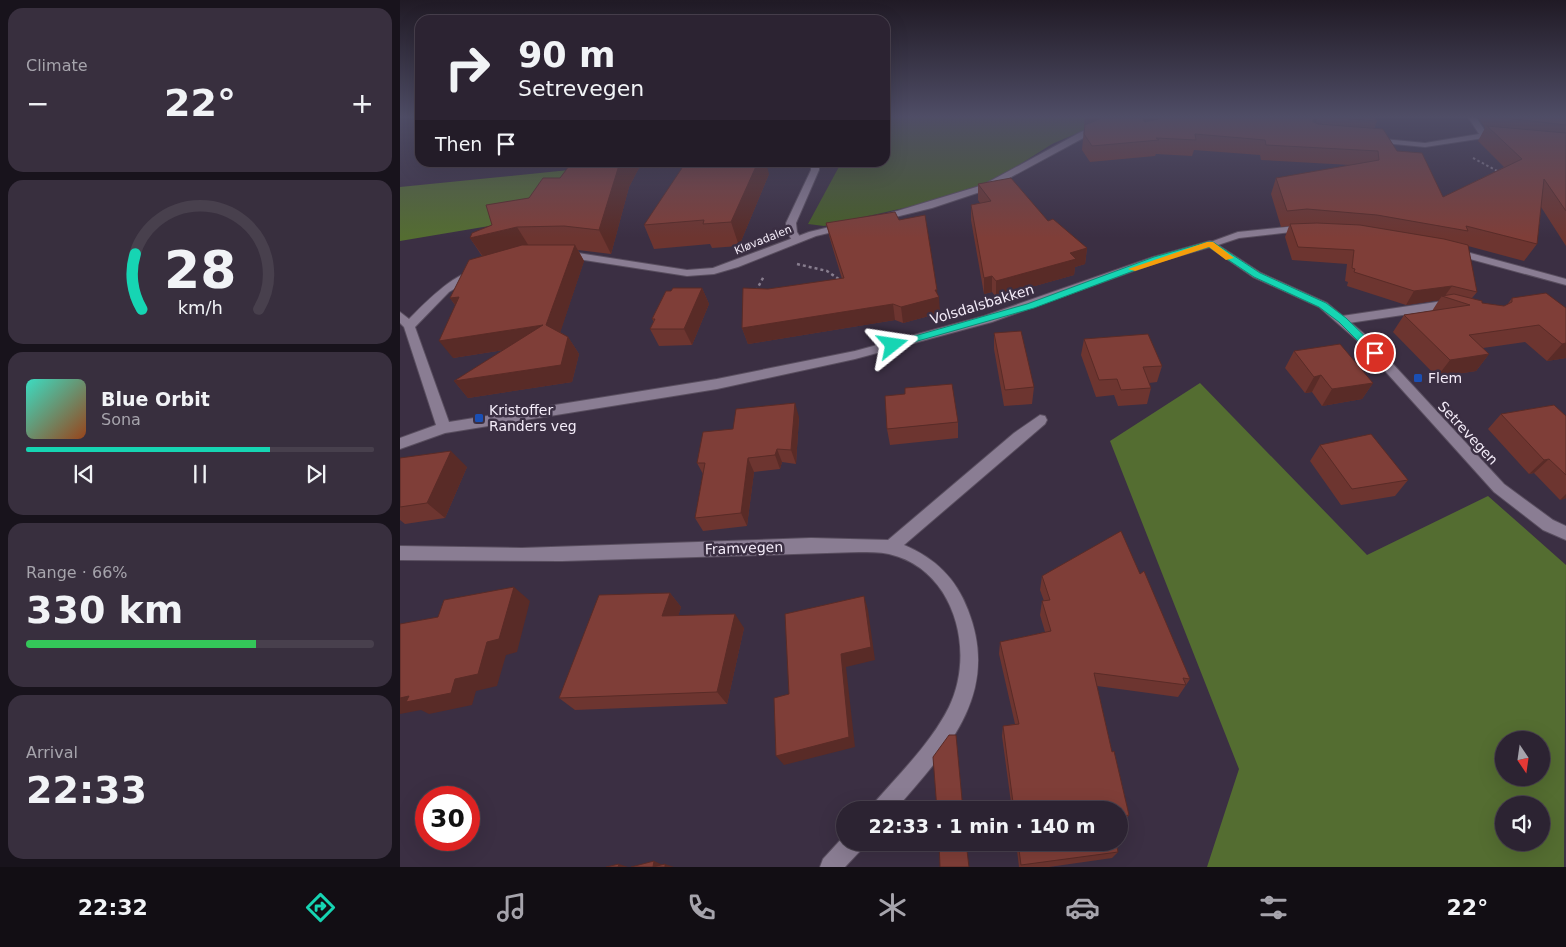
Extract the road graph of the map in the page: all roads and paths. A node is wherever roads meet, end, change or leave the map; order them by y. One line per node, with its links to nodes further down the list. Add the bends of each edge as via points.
1 (1041, 157): 6 (street, Kløvadalen, via 986,187 929,206)
2 (1471, 158): 4 (path)
3 (815, 167): 6 (street, via 791,223)
4 (1506, 176)
5 (1320, 228): 7 (street, Volsdalsbakken, via 1269,230)
6 (797, 240): 10 (street, Kløvadalen)
7 (1210, 244): 17 (street, Setrevegen, via 1257,275 1322,305); 20 (street, Volsdalsbakken, via 1157,259 988,319 856,355 717,384)
8 (1440, 248): 12 (street)
9 (553, 254): 10 (street, Kløvadalen, via 687,273)
10 (772, 255): 13 (path, via 834,273); 14 (path)
11 (481, 270): 18 (street, via 445,290)
12 (1566, 282)
13 (848, 287)
14 (755, 294)
15 (1467, 310): 17 (street, via 1442,305)
16 (400, 316): 18 (street)
17 (1342, 320): 22 (street, Setrevegen, via 1499,488 1548,525)
18 (410, 326): 20 (street)
19 (1040, 420): 23 (street, via 1012,440)
20 (444, 428): 21 (street, Volsdalsbakken)
21 (400, 444)
22 (1566, 533)
23 (890, 547): 24 (street, Framvegen, via 815,545 567,554); 25 (street, via 937,573 952,591 961,608 970,643 971,674 964,700 937,745)
24 (400, 553)
25 (889, 801)
26 (845, 851): 27 (street)
27 (831, 867)

